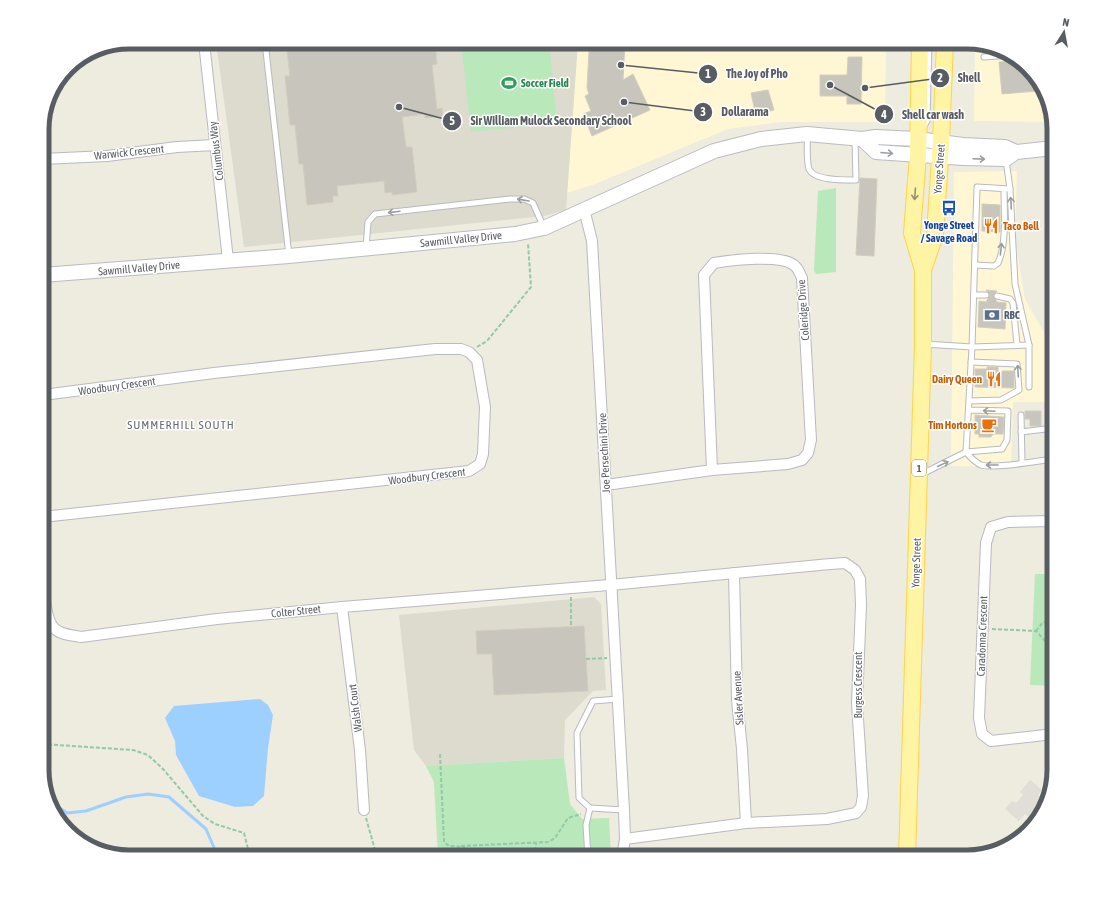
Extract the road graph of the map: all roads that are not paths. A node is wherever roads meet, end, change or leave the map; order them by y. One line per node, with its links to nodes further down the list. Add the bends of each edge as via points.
1 (205, 49): 11 (street, Columbus Way)
2 (266, 49): 22 (lane)
3 (920, 49): 10 (main road, Yonge Street / 1)
4 (929, 49): 10 (lane, via 927,121)
5 (945, 49): 12 (main road, Yonge Street / 1)
6 (999, 56): 7 (lane)
7 (984, 57)
8 (807, 134): 9 (street, Sawmill Valley Drive); 9 (lane, via 809,169 813,175 824,178 856,180); 19 (street, Sawmill Valley Drive, via 761,139 714,151)
9 (859, 138): 10 (street, Sawmill Valley Drive); 14 (street, one-way to 14, via 876,152)
10 (917, 139): 12 (street, Sawmill Valley Drive); 14 (main road, Yonge Street / 1)
11 (215, 145): 16 (street, Warwick Crescent, via 107,156); 23 (street, Columbus Way)
12 (941, 149): 14 (street); 15 (street); 25 (main road, Yonge Street / 1, via 935,235)
13 (1047, 149): 15 (street)
14 (918, 155): 25 (main road, Yonge Street / 1, one-way to 25, via 912,233)
15 (1011, 156): 18 (lane)
16 (49, 158)
17 (1004, 189): 18 (lane); 24 (lane, one-way to 17, via 994,266 1000,259 1004,230); 24 (lane, via 977,187)
18 (1010, 189): 32 (lane, one-way to 18, via 1015,284)
19 (584, 209): 20 (street, Sawmill Valley Drive); 47 (street, Joe Persechini Drive, via 592,241)
20 (544, 228): 21 (street, Sawmill Valley Drive); 21 (lane, one-way to 21, via 533,203 510,198 375,214 368,222)
21 (366, 249): 22 (street, Sawmill Valley Drive)
22 (289, 256): 23 (street, Sawmill Valley Drive)
23 (228, 260): 26 (street, Sawmill Valley Drive)
24 (975, 265): 27 (lane)
25 (923, 270): 30 (main road, Yonge Street / 1)
26 (49, 274)
27 (974, 295): 28 (lane); 33 (lane)
28 (986, 295)
29 (997, 296): 31 (lane, via 1010,299 1013,303)
30 (923, 344): 33 (lane); 46 (main road, Yonge Street / 1)
31 (1017, 345): 32 (lane); 33 (lane)
32 (1029, 345): 35 (lane)
33 (972, 347): 34 (lane)
34 (971, 362): 37 (lane); 37 (lane, one-way to 34, via 1001,400 1019,390 1017,364)
35 (1029, 387)
36 (49, 392): 48 (street, Woodbury Crescent, via 435,348 461,349 469,352 477,360 485,407 484,454 480,464 469,471)
37 (969, 401): 38 (lane)
38 (969, 410): 42 (lane); 42 (lane, one-way to 38, via 1002,449 1007,440 1008,412)
39 (1021, 415): 41 (lane)
40 (1047, 429): 41 (lane)
41 (1021, 432): 44 (lane)
42 (966, 452): 44 (lane, one-way to 42, via 982,465); 46 (lane, one-way to 42)
43 (1047, 460): 44 (lane)
44 (1022, 463)
45 (712, 470): 45 (street, Coleridge Drive, via 788,464 802,460 808,453 811,440 802,278 795,265 788,262 772,259 714,263 704,275); 47 (street, Coleridge Drive)
46 (919, 475): 63 (main road, Yonge Street / 1)
47 (606, 485): 51 (street, Joe Persechini Drive)
48 (49, 516)
49 (1047, 521): 55 (street, Caradonna Crescent, via 1008,522 991,527 986,543 979,718 982,734 991,741)
50 (734, 573): 51 (street, Burgess Crescent); 59 (street, Sisler Avenue, via 737,700); 59 (street, Burgess Crescent, via 845,563 855,570 860,579 857,703 863,796 861,807 856,813 827,819)
51 (611, 585): 52 (street, Colter Street); 54 (street, Joe Persechini Drive)
52 (342, 607): 53 (street, Colter Street, via 81,637 61,633 53,628); 57 (street, Walsh Court, via 360,750)
53 (49, 617)
54 (618, 699): 56 (lane, via 592,701 577,733 579,798); 58 (street, Joe Persechini Drive)
55 (1047, 735)
56 (590, 808): 58 (lane); 61 (lane, via 586,825)
57 (364, 809)
58 (624, 810): 60 (street, Joe Persechini Drive)
59 (746, 823): 60 (street, Burgess Crescent)
60 (625, 839): 62 (street, Joe Persechini Drive)
61 (588, 850)
62 (623, 850)
63 (907, 850)

